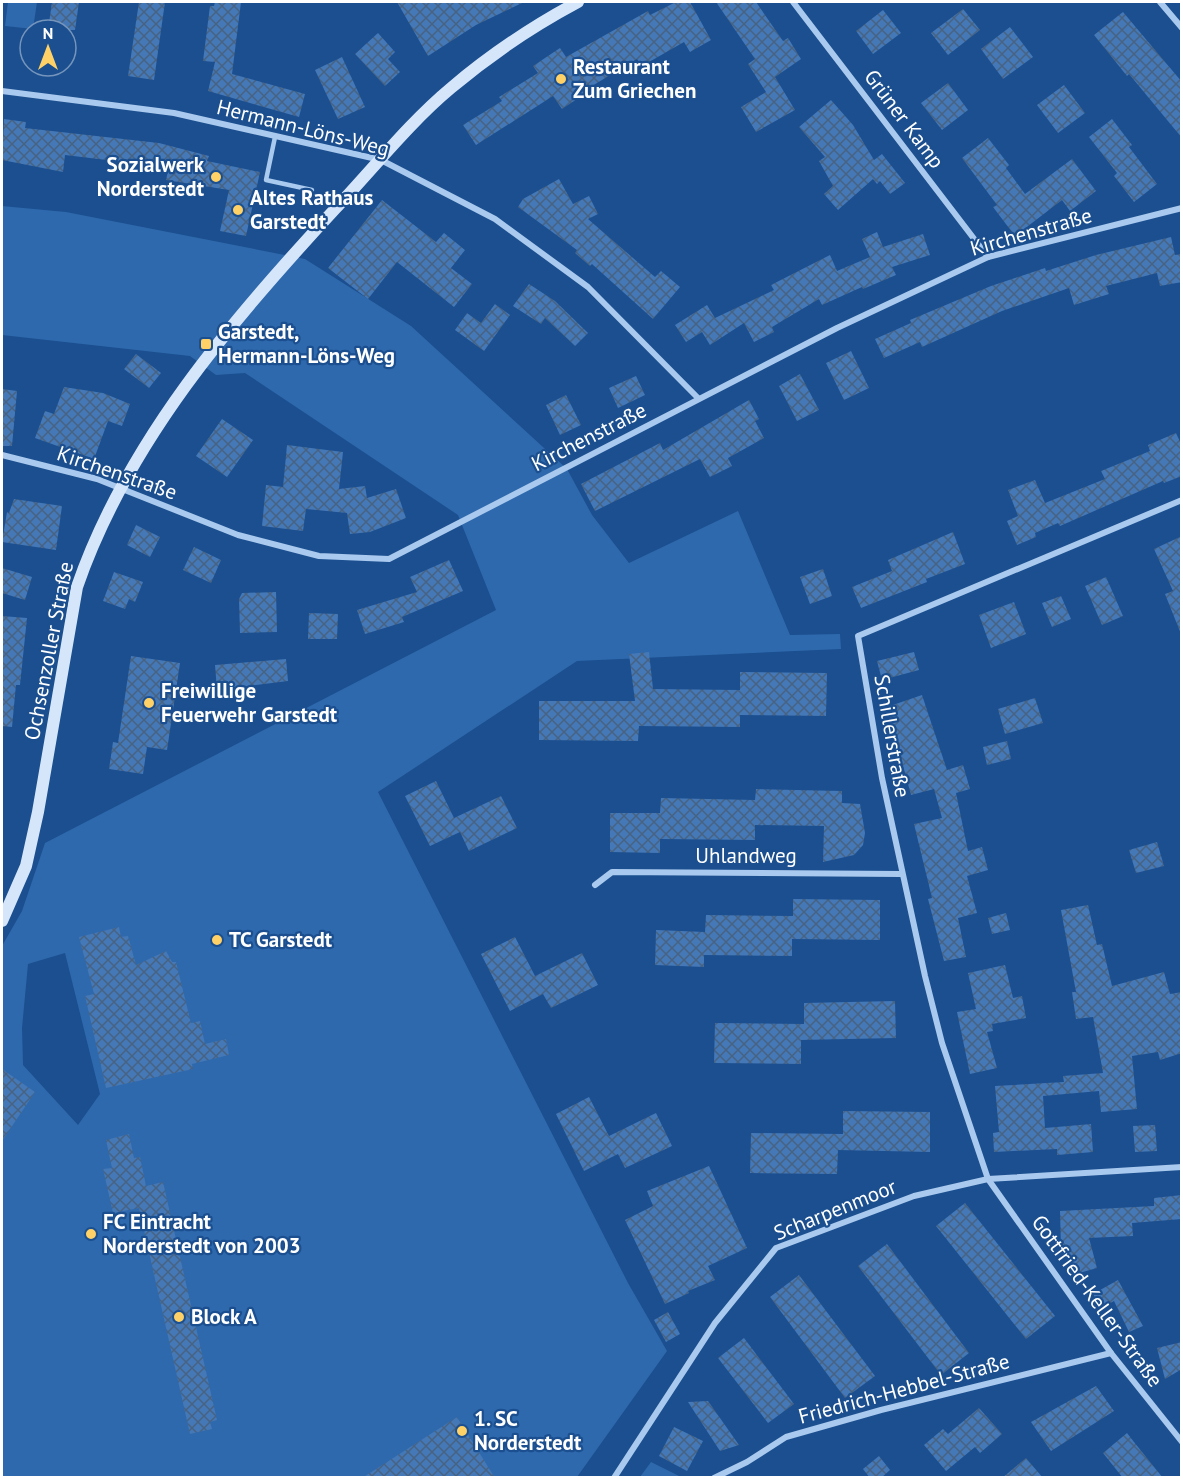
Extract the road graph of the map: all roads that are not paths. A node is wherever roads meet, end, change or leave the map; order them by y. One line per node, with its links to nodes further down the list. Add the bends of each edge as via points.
1 (578, 2): 7 (street, Ochsenzoller Straße, via 504,48 450,89)
2 (794, 2): 10 (street, Grüner Kamp)
3 (1160, 2): 4 (street)
4 (1182, 28)
5 (2, 91): 6 (street, Hermann-Löns-Weg, via 174,113)
6 (275, 136): 7 (street, Hermann-Löns-Weg); 8 (lane, via 266,180)
7 (381, 160): 11 (street, Hermann-Löns-Weg, via 495,219 588,287); 13 (street, Ochsenzoller Straße, via 284,264 201,366)
8 (312, 190)
9 (1182, 208): 10 (street, Kirchenstraße)
10 (988, 257): 11 (street, Kirchenstraße)
11 (698, 398): 13 (street, Kirchenstraße, via 389,559 309,554 237,534)
12 (2, 455): 13 (street, Kirchenstraße)
13 (121, 488): 17 (street, Ochsenzoller Straße, via 89,552 77,587 26,866)
14 (1182, 500): 15 (street, Schillerstraße, via 858,636)
15 (901, 874): 16 (street, Uhlandweg, via 612,872); 19 (street, Schillerstraße, via 942,1043)
16 (595, 885)
17 (2, 921)
18 (1182, 1167): 19 (street, Scharpenmoor)
19 (987, 1179): 20 (street, Gottfried-Keller-Straße); 22 (street, Scharpenmoor, via 914,1196 776,1248 715,1323)
20 (1111, 1353): 21 (street, Gottfried-Keller-Straße); 23 (street, Friedrich-Hebbel-Straße, via 786,1437)
21 (1182, 1442)
22 (614, 1478)
23 (714, 1478)

